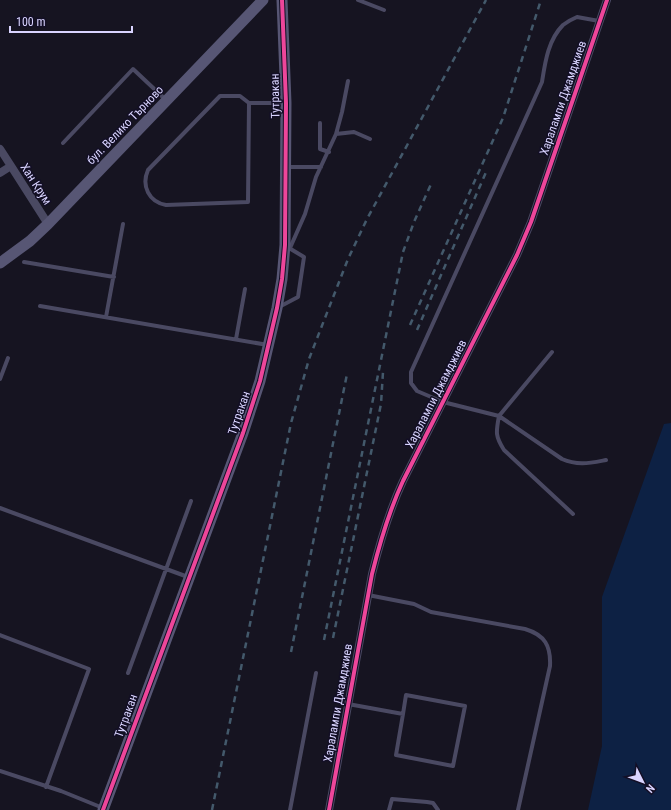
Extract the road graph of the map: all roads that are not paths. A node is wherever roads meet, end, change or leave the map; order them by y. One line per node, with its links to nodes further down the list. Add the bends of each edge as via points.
1 (263, 0): 8 (street, бул. Велико Търново)
2 (282, 0): 10 (street, Тутракан)
3 (358, 0): 5 (lane)
4 (607, 0): 6 (street, Харалампи Джамджиев)
5 (384, 10)
6 (599, 21): 36 (street, Харалампи Джамджиев, via 531,222); 36 (lane, via 577,17 563,26 551,42 542,82 410,372 411,383 417,391)
7 (348, 81): 12 (lane)
8 (166, 100): 14 (lane, via 133,68); 21 (street, бул. Велико Търново)
9 (249, 103): 9 (lane, via 248,202 166,205 158,204 152,199 145,184 148,170 220,96 240,96); 10 (lane)
10 (286, 103): 18 (street, Тутракан)
11 (320, 123): 16 (lane, via 320,149)
12 (336, 134): 13 (lane, via 354,132); 16 (lane)
13 (370, 139)
14 (63, 143)
15 (0, 149): 17 (street)
16 (329, 152): 19 (lane)
17 (11, 166): 20 (street, Хан Крум); 21 (street, Хан Крум)
18 (286, 167): 19 (lane); 23 (street, Тутракан)
19 (321, 167): 23 (lane, via 300,226)
20 (0, 173)
21 (48, 224): 25 (street, бул. Велико Търново)
22 (123, 224): 26 (lane)
23 (287, 246): 29 (street, Тутракан); 29 (lane, via 304,257 298,297)
24 (24, 262): 26 (lane)
25 (0, 263)
26 (114, 277): 30 (lane)
27 (245, 289): 31 (lane)
28 (40, 306): 30 (lane)
29 (277, 308): 32 (street, Тутракан)
30 (106, 317): 31 (lane)
31 (236, 340): 32 (lane)
32 (268, 345): 43 (street, Тутракан, via 260,381 243,433)
33 (552, 352): 37 (lane)
34 (8, 358): 35 (lane)
35 (0, 379)
36 (443, 402): 37 (lane); 44 (street, Харалампи Джамджиев, via 391,507)
37 (499, 416): 38 (lane, via 570,463); 41 (lane, via 496,431 504,450)
38 (606, 460)
39 (191, 501): 42 (lane)
40 (0, 508): 42 (lane)
41 (573, 514)
42 (166, 569): 43 (lane); 46 (lane)
43 (188, 577): 52 (street, Тутракан)
44 (368, 595): 48 (street, Харалампи Джамджиев); 57 (lane, via 414,604 431,612 525,629 534,632 548,646 550,666)
45 (0, 635): 51 (lane, via 89,669)
46 (128, 673)
47 (316, 673): 53 (lane)
48 (348, 704): 49 (lane); 54 (street, Харалампи Джамджиев)
49 (403, 714): 49 (lane, via 406,695 465,706 453,766 396,755)
50 (0, 771): 51 (lane)
51 (46, 788): 52 (lane, via 61,791)
52 (103, 809)
53 (290, 810)
54 (329, 810)
55 (389, 810): 56 (lane, via 392,799 433,803)
56 (438, 810)
57 (518, 810)

